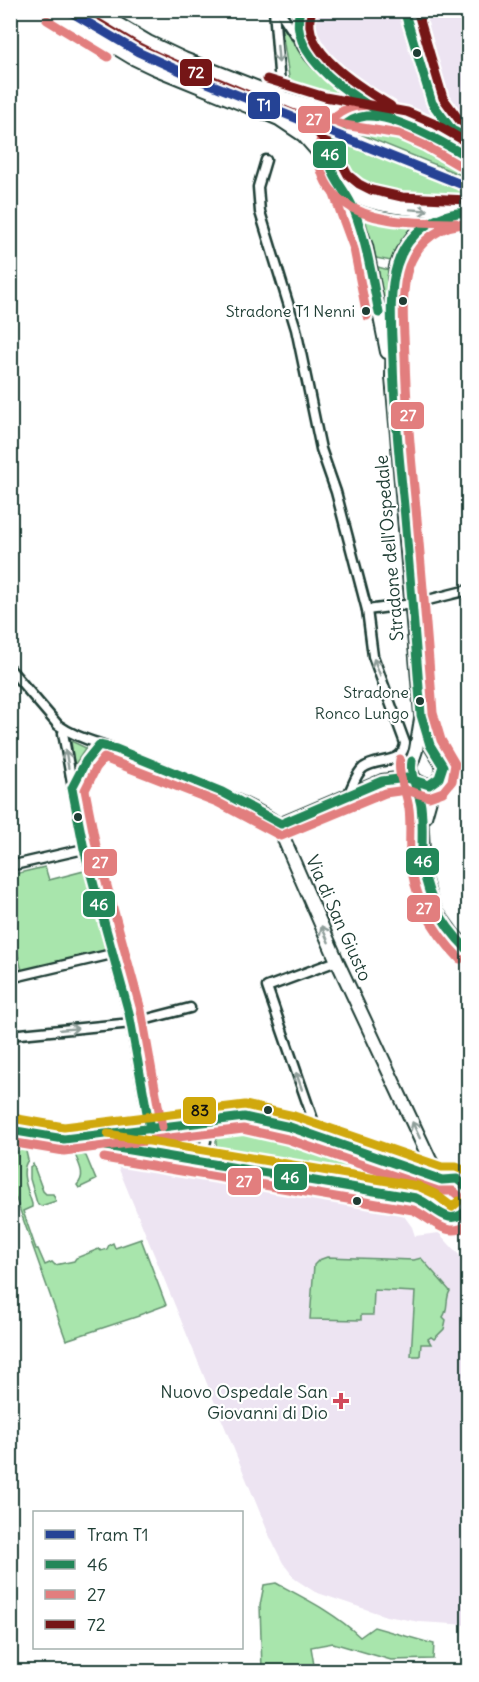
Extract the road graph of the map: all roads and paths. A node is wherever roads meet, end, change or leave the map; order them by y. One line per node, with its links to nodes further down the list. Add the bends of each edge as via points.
1 (53, 10): 14 (main road, Stradone dell'Ospedale, via 154,68 279,118 303,135)
2 (94, 10): 8 (main road, via 184,59)
3 (274, 10): 8 (street, one-way to 8)
4 (279, 10): 7 (street)
5 (300, 10): 7 (street, via 296,25)
6 (405, 10): 11 (street, via 430,98 452,130)
7 (301, 44): 10 (street, via 341,85)
8 (281, 97): 9 (main road, via 322,109)
9 (365, 115): 10 (main road); 14 (main road, via 347,123 336,134 330,147)
10 (393, 120): 12 (main road, via 429,134)
11 (468, 138)
12 (468, 157)
13 (266, 160): 20 (street, via 258,187 260,212 296,329 321,449)
14 (331, 167): 15 (main road, Stradone dell'Ospedale)
15 (344, 188): 16 (main road, one-way to 16, via 362,199 392,207); 17 (main road, Stradone dell'Ospedale, via 366,246)
16 (463, 212): 17 (main road, Stradone dell'Ospedale, via 422,227 402,252 394,288)
17 (392, 377): 19 (main road, Stradone dell'Ospedale)
18 (468, 590): 19 (street)
19 (412, 604): 20 (street); 23 (main road, Stradone dell'Ospedale)
20 (367, 610): 32 (street, one-way to 20, via 365,766 395,758 405,746 373,656)
21 (10, 669): 22 (street)
22 (14, 678): 24 (street)
23 (421, 715): 26 (main road, Stradone dell'Ospedale, via 430,745); 27 (main road, Stradone dell'Ospedale)
24 (62, 727): 25 (street); 31 (street, one-way to 24)
25 (99, 745): 31 (street); 33 (street, via 246,803)
26 (439, 758): 27 (main road, via 425,752); 29 (main road, via 443,769)
27 (413, 759): 28 (main road, via 410,772); 30 (main road)
28 (415, 780): 29 (main road, via 427,785); 30 (main road); 34 (main road)
29 (438, 780): 34 (main road)
30 (382, 781): 32 (main road)
31 (72, 789): 35 (street)
32 (350, 793): 33 (main road)
33 (281, 824): 39 (main road, Via di San Giusto, one-way to 33, via 283,837)
34 (423, 827): 37 (main road, via 423,865 432,903)
35 (84, 849): 36 (street); 38 (street)
36 (10, 866)
37 (468, 950)
38 (112, 954): 40 (street); 42 (street)
39 (337, 961): 47 (street, one-way to 39, via 267,987); 51 (main road, Via di San Giusto, one-way to 39, via 429,1160)
40 (10, 978)
41 (190, 1008): 42 (street)
42 (132, 1023): 43 (street, one-way to 42); 45 (street)
43 (10, 1035)
44 (192, 1124): 45 (main road); 47 (main road, via 244,1117); 50 (street, via 202,1130 206,1144)
45 (150, 1129): 48 (main road); 49 (street, via 145,1143)
46 (10, 1130): 48 (main road)
47 (319, 1137): 51 (main road)
48 (64, 1139): 49 (main road)
49 (152, 1154): 50 (main road)
50 (192, 1161): 53 (main road, via 416,1198)
51 (444, 1179): 52 (main road); 53 (main road, via 432,1191)
52 (468, 1184)
53 (433, 1207): 54 (main road, via 449,1218)
54 (468, 1209)

